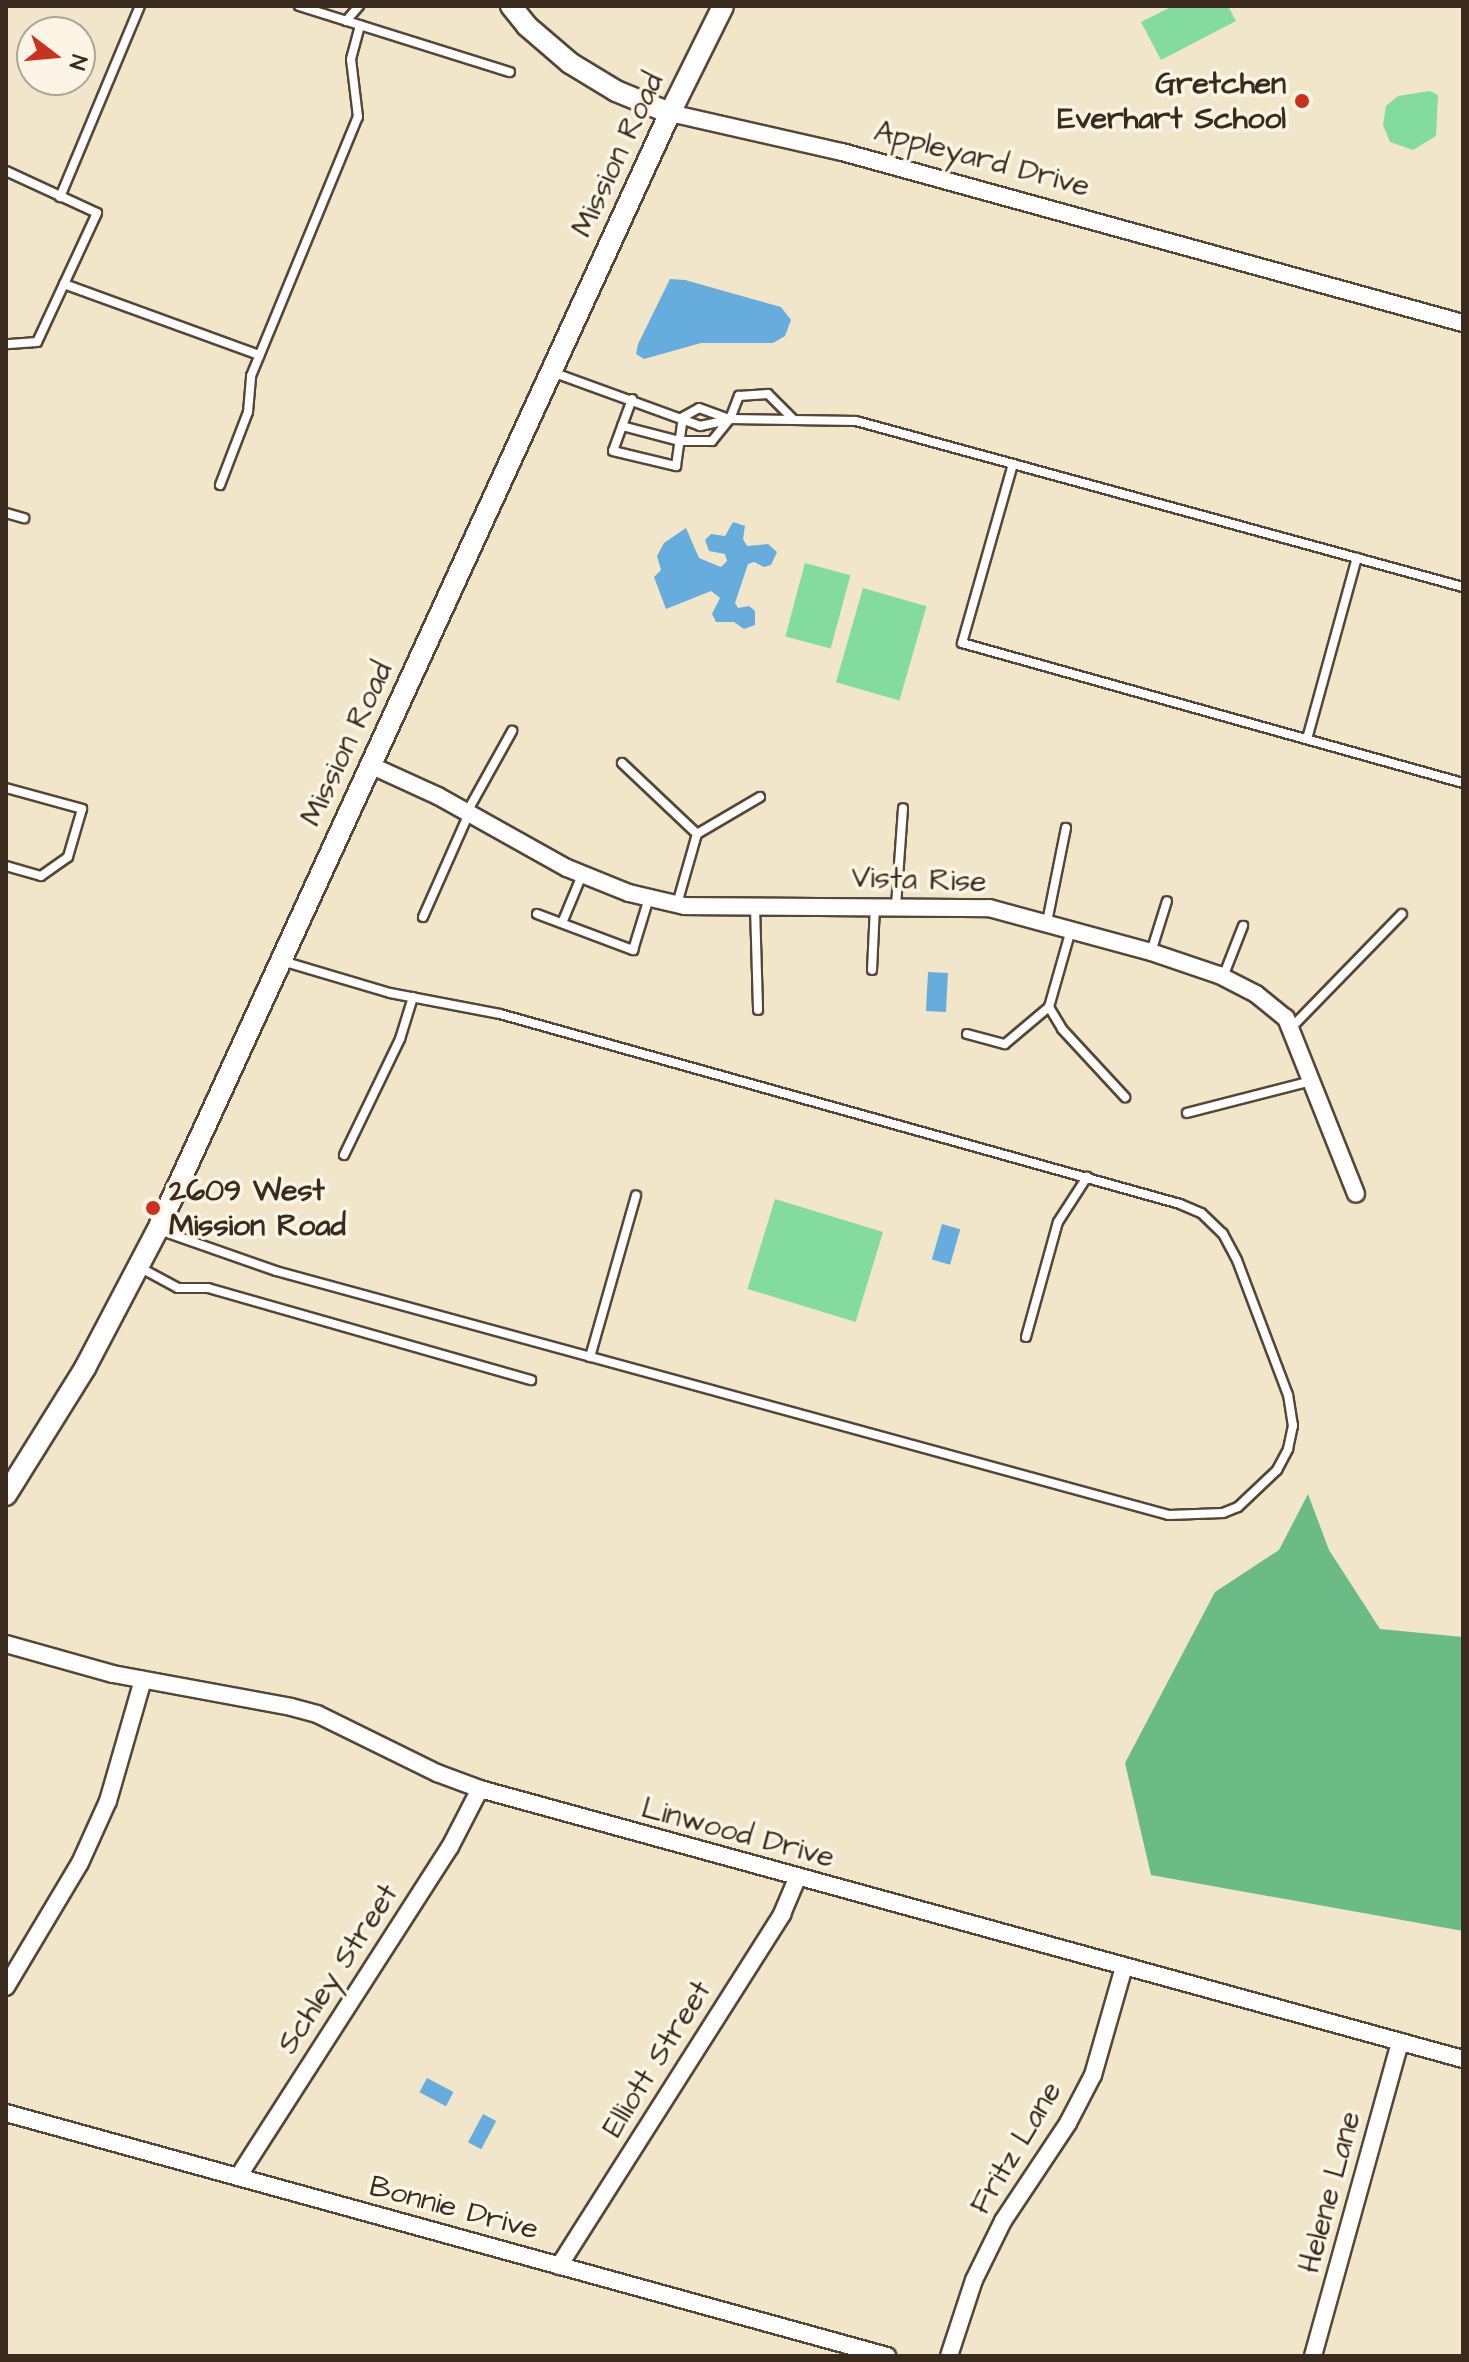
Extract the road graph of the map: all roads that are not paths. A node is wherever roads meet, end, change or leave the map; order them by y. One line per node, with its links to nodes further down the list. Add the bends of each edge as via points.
1 (140, 6): 11 (lane)
2 (299, 6): 6 (lane)
3 (359, 6): 6 (lane)
4 (511, 6): 9 (street, Appleyard Drive, via 570,63 616,91)
5 (723, 6): 9 (street, Mission Road)
6 (346, 21): 7 (lane)
7 (360, 25): 8 (lane); 15 (lane, via 351,59 358,117)
8 (510, 72)
9 (670, 113): 13 (street, Appleyard Drive, via 842,152); 16 (street, Mission Road)
10 (6, 171): 11 (lane)
11 (60, 197): 12 (lane, via 97,213)
12 (64, 284): 14 (lane, via 37,342); 15 (lane)
13 (1463, 323)
14 (6, 344)
15 (259, 355): 24 (lane, via 248,412)
16 (551, 372): 17 (lane); 32 (street, Mission Road)
17 (632, 399): 18 (lane); 21 (lane)
18 (683, 417): 20 (lane, via 700,426); 20 (lane, via 699,408); 22 (lane)
19 (792, 418): 20 (lane); 20 (lane, via 768,394 739,396); 23 (lane, via 856,421)
20 (730, 419): 22 (lane, via 712,441)
21 (622, 426): 22 (lane); 22 (lane, via 613,451 676,466)
22 (680, 441)
23 (1013, 464): 27 (lane); 30 (lane, via 962,643)
24 (220, 485)
25 (6, 513): 26 (lane)
26 (24, 518)
27 (1357, 558): 28 (lane); 30 (lane)
28 (1463, 587)
29 (512, 731): 37 (lane)
30 (1307, 739): 33 (lane)
31 (622, 763): 39 (lane)
32 (370, 765): 37 (street, Vista Rise); 56 (street, Mission Road)
33 (1463, 783)
34 (6, 788): 40 (lane, via 82,809 68,857 41,876)
35 (760, 797): 39 (lane)
36 (903, 808): 47 (lane)
37 (468, 812): 41 (street, Vista Rise); 50 (lane)
38 (1066, 828): 51 (lane)
39 (697, 834): 44 (lane)
40 (6, 866)
41 (582, 875): 42 (street, Vista Rise); 52 (lane)
42 (649, 898): 44 (street, Vista Rise); 52 (lane, via 633,950)
43 (1167, 901): 55 (lane)
44 (677, 904): 45 (street, Vista Rise)
45 (755, 906): 46 (street, Vista Rise); 61 (lane)
46 (875, 906): 47 (street, Vista Rise); 57 (lane)
47 (896, 906): 51 (street, Vista Rise, via 989,908)
48 (537, 914): 52 (lane)
49 (1402, 914): 62 (lane)
50 (423, 917)
51 (1047, 922): 54 (street, Vista Rise)
52 (562, 923)
53 (1243, 926): 58 (lane)
54 (1071, 929): 55 (street, Vista Rise); 60 (lane)
55 (1151, 952): 58 (street, Vista Rise)
56 (281, 961): 59 (lane); 71 (street, Mission Road)
57 (872, 970)
58 (1223, 977): 62 (street, Vista Rise, via 1275,1007)
59 (413, 997): 67 (lane, via 400,1039); 68 (lane, via 500,1014)
60 (1049, 1007): 63 (lane, via 1005,1044); 65 (lane, via 1062,1029)
61 (758, 1010)
62 (1291, 1028): 64 (street, Vista Rise)
63 (967, 1034)
64 (1312, 1081): 66 (lane); 69 (street, Vista Rise)
65 (1125, 1097)
66 (1187, 1113)
67 (344, 1155)
68 (1087, 1177): 73 (lane, via 1058,1222); 74 (lane, via 1201,1213 1223,1234 1237,1260 1288,1395 1293,1426 1277,1470 1238,1507 1223,1513 1169,1515)
69 (1356, 1194)
70 (636, 1195): 74 (lane)
71 (158, 1229): 72 (street, Mission Road); 74 (lane, via 276,1271)
72 (139, 1267): 75 (lane, via 178,1288 208,1288); 76 (street, Mission Road, via 85,1368)
73 (1026, 1337)
74 (590, 1357)
75 (531, 1380)
76 (6, 1495)
77 (6, 1644): 78 (street, Linwood Drive)
78 (143, 1680): 79 (street, Linwood Drive, via 317,1714); 82 (street, via 108,1801 80,1863)
79 (480, 1789): 80 (street, Linwood Drive); 86 (street, Schley Street, via 450,1847)
80 (797, 1879): 81 (street, Linwood Drive); 87 (street, Elliott Street, via 782,1914)
81 (1124, 1967): 83 (street, Linwood Drive); 89 (street, Fritz Lane, via 1093,2075 1003,2221 974,2280)
82 (6, 1987)
83 (1400, 2042): 84 (street, Linwood Drive); 90 (street, Helene Lane)
84 (1463, 2059)
85 (6, 2113): 86 (street, Bonnie Drive)
86 (238, 2177): 87 (street, Bonnie Drive)
87 (559, 2266): 88 (street, Bonnie Drive)
88 (887, 2356)
89 (949, 2356)
90 (1313, 2356)

